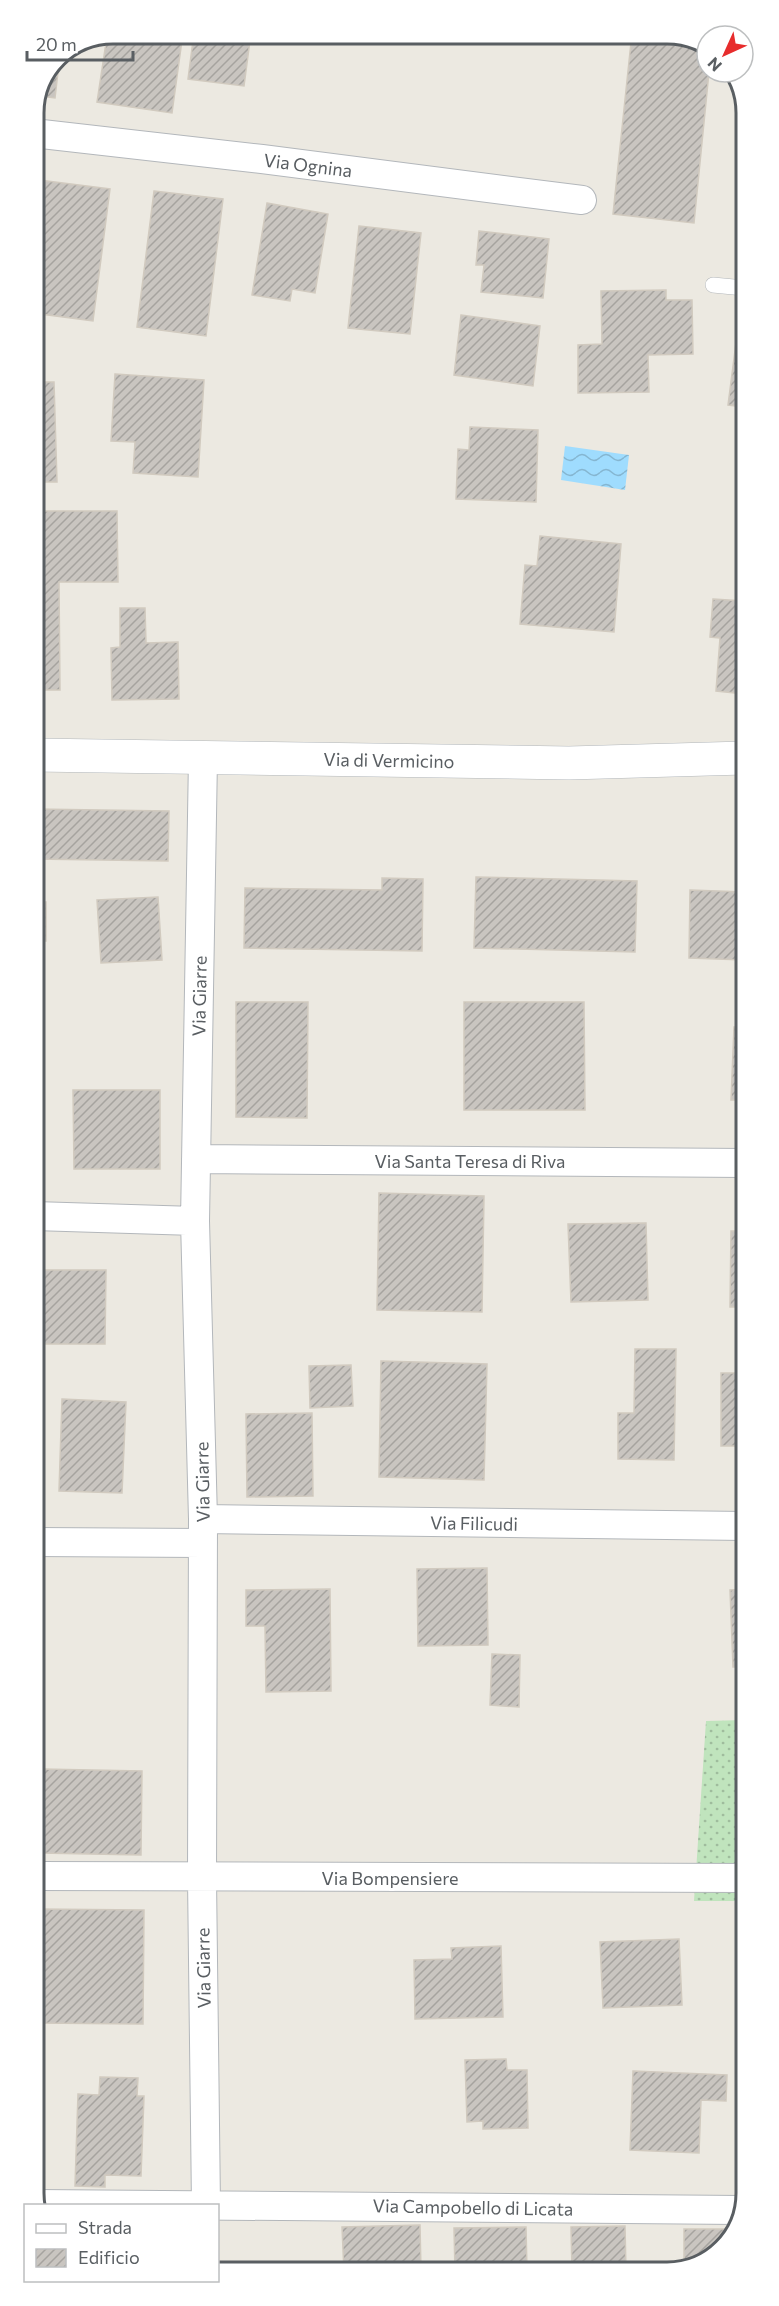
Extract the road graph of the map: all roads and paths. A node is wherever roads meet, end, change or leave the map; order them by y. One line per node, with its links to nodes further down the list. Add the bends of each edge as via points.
1 (44, 134): 2 (street, Via Ognina)
2 (582, 200)
3 (713, 285): 4 (lane)
4 (736, 287)
5 (44, 755): 6 (main road, Via di Vermicino)
6 (203, 758): 7 (main road, Via di Vermicino, via 569,763); 8 (street, Via Giarre)
7 (736, 758)
8 (196, 1159): 9 (street, Via Santa Teresa di Riva); 11 (street, Via Giarre)
9 (736, 1163)
10 (44, 1216): 11 (street)
11 (195, 1221): 13 (street, Via Giarre)
12 (736, 1526): 13 (street, Via Filicudi)
13 (203, 1531): 14 (street, Via Filicudi); 16 (street, Via Giarre)
14 (44, 1541)
15 (44, 1876): 16 (street, Via Bompensiere)
16 (202, 1878): 17 (street, Via Bompensiere); 18 (street, Via Giarre)
17 (736, 1878)
18 (206, 2204)
19 (219, 2205): 20 (street, Via Campobello di Licata)
20 (733, 2210)

